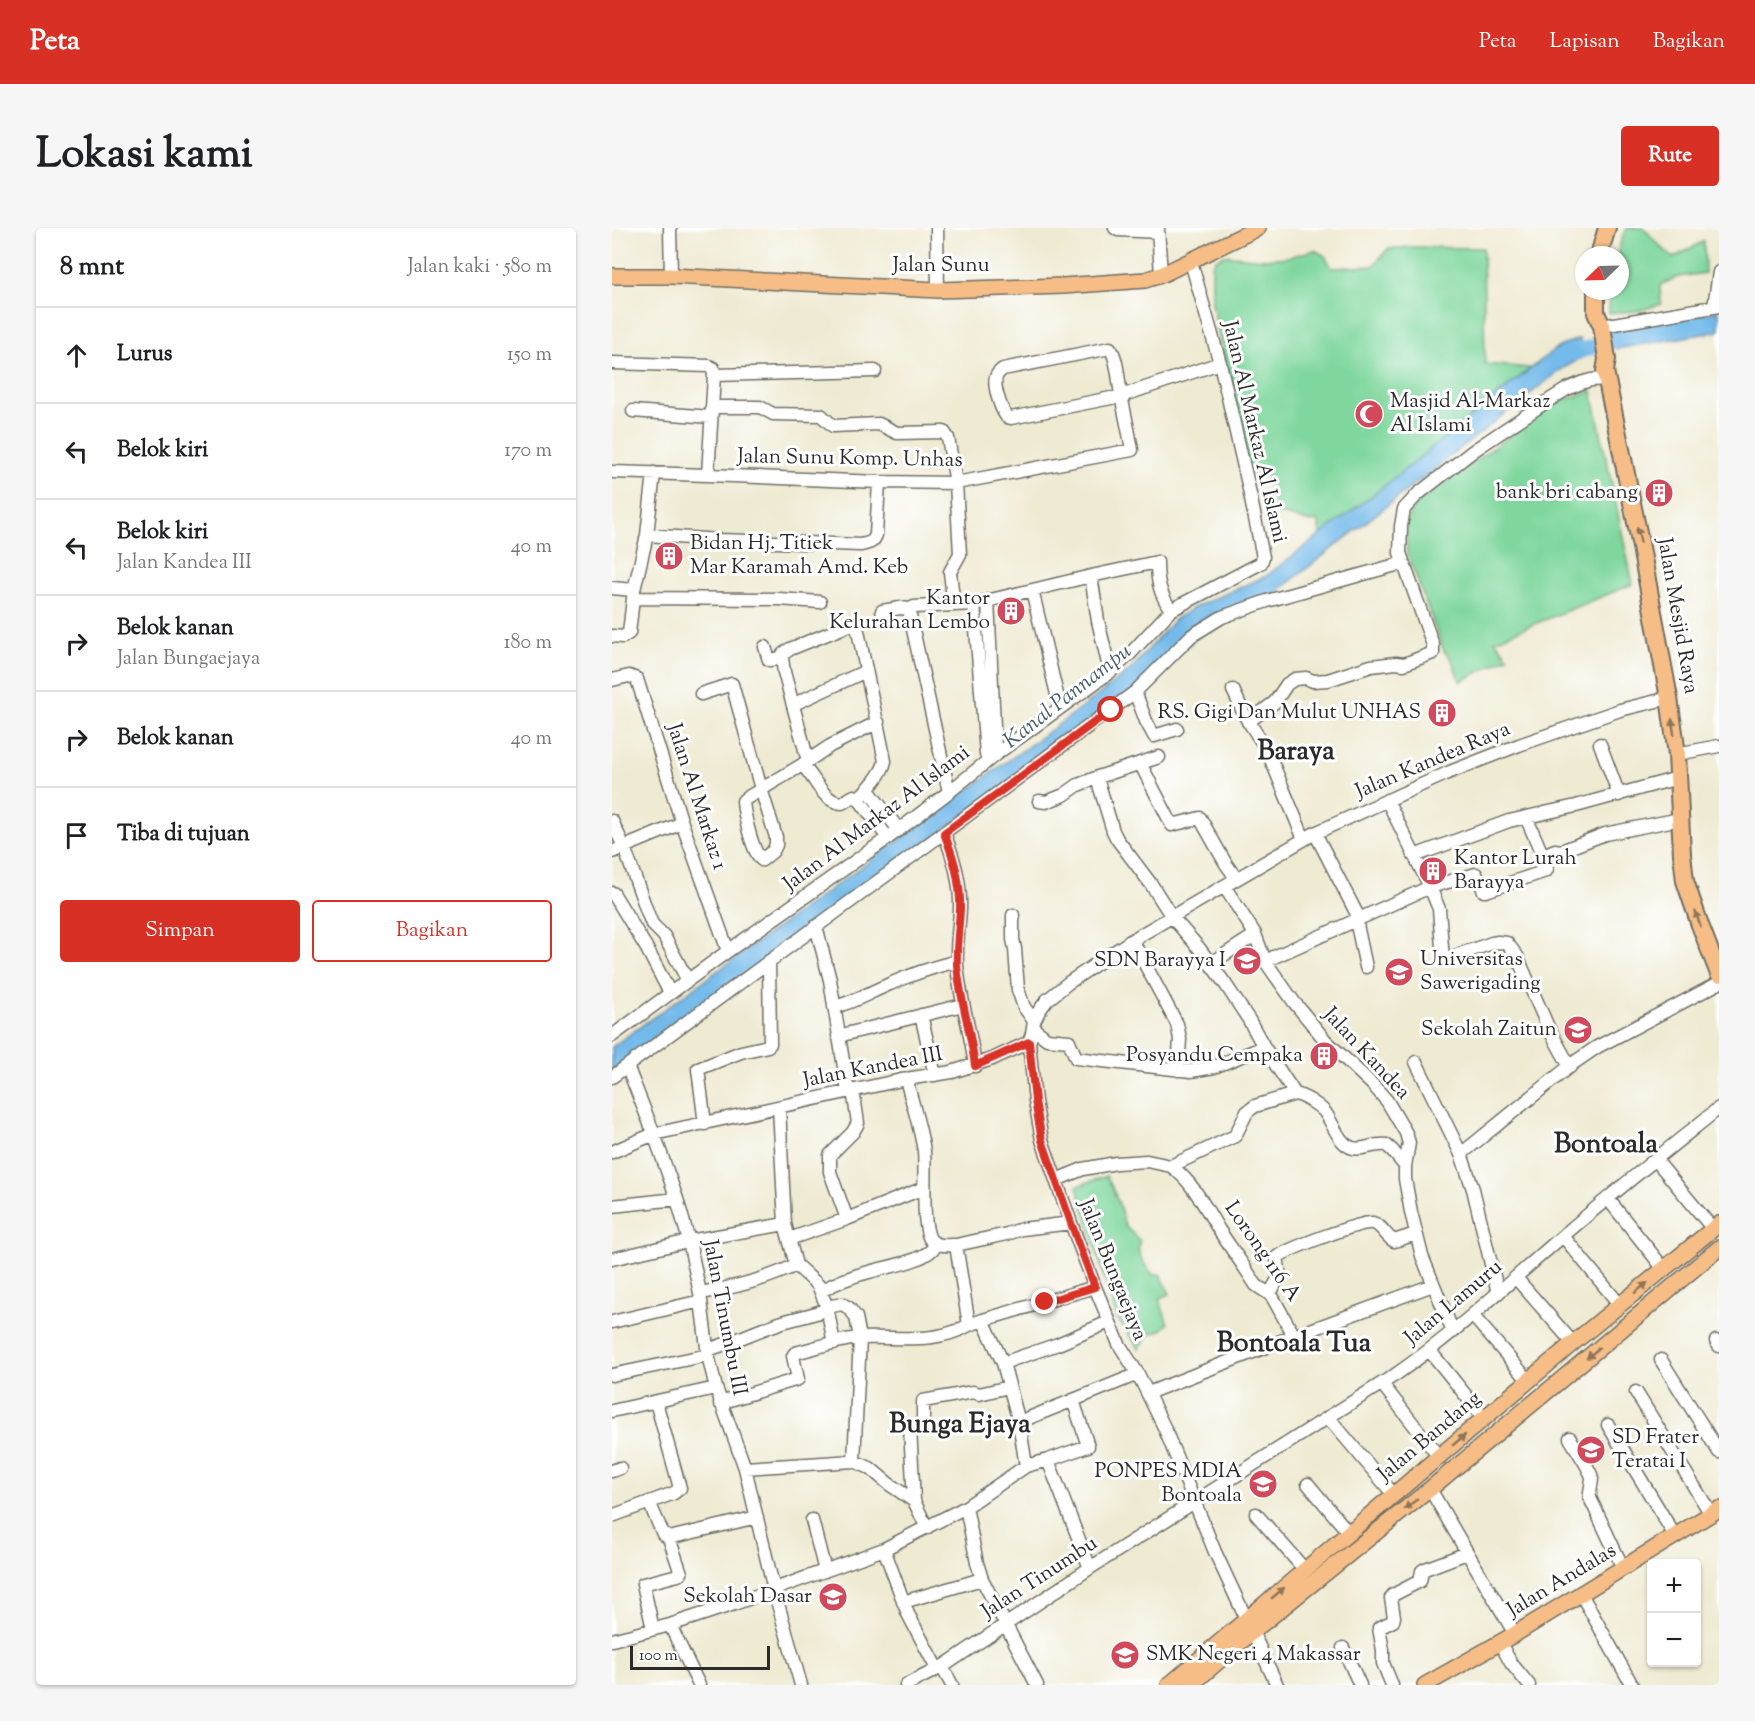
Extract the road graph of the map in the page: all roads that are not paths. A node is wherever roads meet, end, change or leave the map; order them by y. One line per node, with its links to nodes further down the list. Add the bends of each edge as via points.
1 (670, 228): 12 (street)
2 (937, 228): 13 (street)
3 (1115, 228): 6 (street)
4 (1258, 228): 8 (main road, Jalan Sunu)
5 (1607, 228): 7 (highway)
6 (1158, 230): 10 (street)
7 (1602, 246)
8 (1191, 262): 10 (main road, Jalan Sunu); 18 (street, Jalan Al Markaz Al Islami)
9 (1719, 272): 15 (street)
10 (1161, 275): 13 (main road, Jalan Sunu, via 1145,280 1063,286)
11 (612, 276): 12 (main road, Jalan Sunu)
12 (670, 276): 13 (main road, Jalan Sunu)
13 (938, 290)
14 (1597, 300): 16 (highway, Jalan Mesjid Raya)
15 (1716, 307): 16 (street)
16 (1599, 335): 21 (highway, Jalan Mesjid Raya, via 1607,359)
17 (612, 363): 19 (street)
18 (1220, 363): 22 (street); 40 (street, Jalan Al Markaz Al Islami, via 1263,561)
19 (713, 370): 20 (street); 24 (street)
20 (875, 371)
21 (1606, 375): 31 (street, via 1567,389 1473,451 1418,494 1402,517); 52 (highway, Jalan Mesjid Raya, one-way to 21)
22 (1121, 396): 22 (street, via 1114,355 1107,347 1003,369 995,380 1002,411 1011,418); 29 (street, Jalan Sunu Komp. Unhas, via 1132,450)
23 (633, 411): 24 (street)
24 (712, 412): 27 (street); 29 (street, via 760,407 773,414 817,414 833,426 879,424 897,433 944,432)
25 (612, 472): 26 (street, Jalan Sunu Komp. Unhas)
26 (654, 473): 27 (street, Jalan Sunu Komp. Unhas); 30 (street)
27 (708, 475): 28 (street, Jalan Sunu Komp. Unhas)
28 (879, 482): 29 (street, Jalan Sunu Komp. Unhas); 30 (street, via 876,535 870,543)
29 (956, 483): 36 (street, via 960,554 950,572)
30 (647, 535): 35 (street)
31 (1403, 563): 50 (street, via 1222,617 1191,636); 56 (street, via 1433,653 1404,664 1371,666 1328,680 1295,679 1275,702)
32 (1091, 576): 34 (street); 40 (street, via 1157,562 1158,586); 47 (street)
33 (612, 588): 35 (street)
34 (1032, 590): 37 (street); 54 (street)
35 (634, 594): 38 (street); 43 (street, via 629,633)
36 (953, 598)
37 (988, 601): 39 (street); 39 (street, via 991,750)
38 (820, 602)
39 (974, 604): 42 (street, via 917,606)
40 (1171, 610): 47 (street, Jalan Al Markaz Al Islami)
41 (882, 611): 42 (street, via 900,608)
42 (911, 616): 68 (street)
43 (612, 636)
44 (765, 647): 45 (street, via 769,660)
45 (782, 658): 46 (street, via 786,651 852,624 858,631); 53 (street)
46 (866, 671): 53 (street); 55 (street)
47 (1110, 672): 54 (street, Jalan Al Markaz Al Islami)
48 (612, 680): 76 (street, Jalan Al Markaz 1, via 629,676 637,679)
49 (1233, 690): 56 (street)
50 (1135, 692): 57 (street, via 1154,736); 78 (street)
51 (701, 694): 66 (street, via 732,684)
52 (1669, 698): 60 (highway, Jalan Mesjid Raya, one-way to 52); 71 (street, Jalan Kandea Raya, via 1577,724)
53 (794, 704): 62 (street)
54 (1060, 707): 68 (street, Jalan Al Markaz Al Islami)
55 (878, 722): 62 (street); 67 (street, via 884,768)
56 (1248, 722): 79 (street, via 1267,750)
57 (1177, 729)
58 (1600, 744): 69 (street)
59 (1719, 746): 60 (street)
60 (1677, 754): 65 (highway, Jalan Mesjid Raya)
61 (1159, 757): 63 (street)
62 (805, 763): 66 (street); 70 (street, via 834,802)
63 (1140, 763): 64 (street); 84 (street, via 1172,825 1200,818)
64 (1097, 778): 72 (street, via 1064,795); 89 (street, via 1117,839)
65 (1678, 778): 69 (street); 74 (highway, Jalan Mesjid Raya)
66 (761, 789): 66 (street, via 776,837 773,851 762,860 755,852 743,803)
67 (868, 790): 70 (street); 77 (street)
68 (949, 792): 77 (street, Jalan Al Markaz Al Islami)
69 (1619, 795): 73 (street)
70 (858, 798): 80 (street)
71 (1387, 800): 79 (street, Jalan Kandea Raya); 83 (street)
72 (1039, 801)
73 (1526, 817): 82 (street); 83 (street)
74 (1680, 819): 82 (street, via 1605,834); 100 (highway, Jalan Mesjid Raya, one-way to 74, via 1685,881)
75 (612, 821): 81 (street)
76 (682, 823): 81 (street); 94 (street, Jalan Al Markaz 1)
77 (899, 830): 80 (street, Jalan Al Markaz Al Islami)
78 (944, 833): 91 (street); 96 (street, via 959,886)
79 (1310, 836): 84 (street, Jalan Kandea Raya); 90 (street)
80 (888, 838): 94 (street, Jalan Al Markaz Al Islami)
81 (618, 849): 101 (street, via 652,924 664,936)
82 (1543, 855): 86 (street, via 1546,871 1492,890 1484,891 1476,874)
83 (1414, 856): 86 (street)
84 (1236, 878): 85 (street, Jalan Kandea Raya)
85 (1224, 886): 89 (street); 92 (street, Jalan Kandea)
86 (1430, 887): 90 (street); 115 (street, via 1441,915 1443,960 1498,942 1507,943)
87 (613, 893): 103 (street)
88 (1012, 915): 107 (street, via 1018,990)
89 (1172, 917): 93 (street); 98 (street)
90 (1358, 919): 97 (street); 99 (street)
91 (816, 926): 95 (street); 105 (street)
92 (1255, 935): 97 (street, Jalan Kandea); 98 (street)
93 (1132, 940): 107 (street, via 1058,990); 116 (street, via 1177,1024)
94 (728, 951): 101 (street, Jalan Al Markaz Al Islami)
95 (769, 961): 113 (street); 124 (street, via 770,1044 698,1069)
96 (957, 961): 104 (street); 105 (street)
97 (1265, 961): 130 (street, Jalan Kandea, via 1319,1034 1390,1104 1408,1138)
98 (1210, 964): 111 (street)
99 (1366, 967)
100 (1719, 974)
101 (688, 981): 103 (street, Jalan Al Markaz Al Islami)
102 (1719, 983): 115 (street, via 1612,1038)
103 (670, 993): 108 (street, Jalan Al Markaz Al Islami)
104 (963, 1005): 106 (street); 114 (street)
105 (834, 1007): 109 (street)
106 (921, 1016): 109 (street); 117 (street)
107 (1033, 1024): 110 (street); 116 (street, via 1047,1039 1068,1041 1078,1059)
108 (612, 1036)
109 (838, 1036): 120 (street)
110 (1029, 1042): 114 (street, Jalan Kandea III); 131 (street, Jalan Bungaejaya, via 1039,1124)
111 (1264, 1047): 116 (street, via 1214,1067); 121 (street)
112 (1416, 1062): 127 (street)
113 (627, 1066): 118 (street); 125 (street, Jalan Tinumbu III)
114 (975, 1066): 117 (street, Jalan Kandea III)
115 (1570, 1067): 127 (street)
116 (1178, 1070)
117 (935, 1075): 119 (street, Jalan Kandea III)
118 (612, 1077)
119 (906, 1079): 120 (street, Jalan Kandea III); 132 (street, via 922,1137)
120 (850, 1091): 122 (street, Jalan Kandea III); 136 (street, via 858,1123 830,1155 830,1172)
121 (1295, 1094): 129 (street, via 1255,1106 1247,1112 1235,1136); 130 (street, via 1323,1111 1348,1145 1356,1149 1386,1144)
122 (779, 1107): 124 (street, Jalan Kandea III); 138 (street)
123 (1719, 1108): 128 (street, Jalan Lamuru)
124 (705, 1124): 125 (street, Jalan Kandea III)
125 (654, 1134): 126 (street, Jalan Kandea III); 133 (street, Jalan Tinumbu III)
126 (612, 1152)
127 (1461, 1154): 155 (street)
128 (1655, 1160): 134 (street, Jalan Lamuru); 139 (street)
129 (1171, 1166): 131 (street, via 1147,1161 1116,1163 1083,1169); 154 (street, Lorong 116 A, via 1200,1196 1256,1285)
130 (1405, 1166): 140 (street, Jalan Kandea)
131 (1056, 1180): 137 (street, Jalan Bungaejaya)
132 (924, 1188): 136 (street); 144 (street, via 928,1234)
133 (677, 1199): 135 (street); 143 (street, Jalan Tinumbu III)
134 (1608, 1199): 141 (street, Jalan Lamuru); 149 (street)
135 (612, 1206)
136 (847, 1219): 142 (street)
137 (1071, 1223): 145 (street, via 1022,1229); 152 (street, Jalan Bungaejaya)
138 (785, 1224): 142 (street); 143 (street)
139 (1716, 1227): 149 (main road, Jalan Bandang)
140 (1416, 1234): 151 (street, Jalan Kandea); 154 (street, via 1394,1242 1379,1226 1370,1223 1307,1244 1277,1257 1280,1276)
141 (1563, 1236): 150 (street, Jalan Lamuru); 157 (street)
142 (789, 1239): 148 (street)
143 (689, 1241): 147 (street); 156 (street, Jalan Tinumbu III)
144 (937, 1244): 145 (street); 153 (street, via 913,1260)
145 (956, 1245): 163 (street)
146 (1719, 1248): 174 (main road, Jalan Bandang, one-way to 174)
147 (612, 1259)
148 (796, 1265): 153 (street); 156 (street, via 755,1282)
149 (1664, 1269): 157 (main road, Jalan Bandang, one-way to 149)
150 (1516, 1278): 155 (street, Jalan Lamuru); 168 (street)
151 (1433, 1285): 164 (street, Jalan Kandea); 165 (street)
152 (1095, 1287): 160 (street); 162 (street, Jalan Bungaejaya)
153 (821, 1291): 158 (street)
154 (1270, 1293): 165 (street, Lorong 116 A)
155 (1498, 1293): 159 (street, Jalan Lamuru)
156 (700, 1297): 161 (street); 170 (street, Jalan Tinumbu III)
157 (1620, 1305): 168 (main road, Jalan Bandang)
158 (827, 1308): 166 (street, via 842,1304 849,1308 856,1317); 167 (street); 170 (street)
159 (1473, 1316): 164 (street, Jalan Lamuru); 177 (street)
160 (983, 1320): 163 (street); 173 (street)
161 (612, 1322)
162 (1109, 1322): 173 (street); 175 (street, Jalan Bungaejaya)
163 (969, 1325): 166 (street, via 934,1338)
164 (1453, 1332): 169 (street, Jalan Lamuru)
165 (1294, 1336): 182 (street)
166 (860, 1338): 167 (street); 195 (street)
167 (834, 1343): 185 (street, via 793,1354 798,1379)
168 (1573, 1343): 171 (main road, Jalan Bandang)
169 (1430, 1351): 178 (street, Jalan Lamuru); 188 (street)
170 (708, 1352): 176 (street); 180 (street, Jalan Tinumbu III)
171 (1558, 1356): 174 (main road); 177 (main road, Jalan Bandang)
172 (1661, 1360): 192 (street)
173 (1003, 1363): 179 (street)
174 (1571, 1371): 199 (main road, Jalan Bandang)
175 (1138, 1374): 182 (street, Jalan Bungaejaya); 183 (street)
176 (612, 1375)
177 (1529, 1381): 188 (main road, Jalan Bandang)
178 (1382, 1384): 187 (street, Jalan Lamuru); 193 (street)
179 (1009, 1387): 189 (street); 201 (street, via 922,1401 923,1425 910,1428)
180 (716, 1388): 184 (street); 185 (street, Jalan Tinumbu III)
181 (1636, 1392): 205 (street)
182 (1148, 1393): 203 (street, Jalan Bungaejaya)
183 (1073, 1400): 189 (street); 194 (street, via 1088,1446)
184 (656, 1402): 186 (street); 202 (street, via 680,1488)
185 (720, 1403): 197 (street, Jalan Tinumbu III)
186 (612, 1412)
187 (1328, 1417): 200 (street); 203 (street, Jalan Lamuru)
188 (1484, 1418): 193 (main road, Jalan Bandang, one-way to 188)
189 (1019, 1422): 196 (street)
190 (1608, 1425): 212 (street)
191 (1570, 1438): 217 (street, via 1592,1479 1590,1498)
192 (1719, 1452)
193 (1439, 1457): 200 (main road, Jalan Bandang)
194 (1048, 1460): 196 (street); 216 (street)
195 (854, 1461): 197 (street); 201 (street, via 870,1468)
196 (1026, 1466): 204 (street)
197 (745, 1468): 208 (street, Jalan Tinumbu III)
198 (1308, 1484): 211 (street)
199 (1430, 1489): 215 (street); 226 (main road, Jalan Bandang, one-way to 226)
200 (1394, 1495): 211 (main road, Jalan Bandang)
201 (914, 1501): 210 (street)
202 (649, 1502): 207 (street); 213 (street, via 663,1534)
203 (1194, 1502): 216 (street, Jalan Tinumbu); 226 (street, Jalan Bungaejaya)
204 (966, 1507): 210 (street); 220 (street)
205 (1715, 1511): 212 (main road, Jalan Andalas)
206 (1256, 1514): 218 (street)
207 (612, 1516)
208 (757, 1517): 213 (street); 221 (street, Jalan Tinumbu III)
209 (812, 1520): 219 (street)
210 (927, 1528): 214 (street)
211 (1349, 1533): 218 (main road, Jalan Bandang)
212 (1675, 1536): 217 (main road, Jalan Andalas)
213 (669, 1538): 227 (street, via 681,1573 643,1584)
214 (884, 1549): 219 (street); 223 (street)
215 (1467, 1553): 228 (street); 242 (street, via 1425,1569 1420,1581 1391,1598 1393,1621 1379,1628 1383,1663)
216 (1090, 1568): 224 (street, Jalan Tinumbu)
217 (1623, 1568): 222 (main road, Jalan Andalas)
218 (1305, 1570): 226 (main road, Jalan Bandang, one-way to 218)
219 (825, 1571): 221 (street)
220 (982, 1579): 223 (street); 224 (street)
221 (774, 1590): 225 (street); 234 (street, Jalan Tinumbu III)
222 (1581, 1594): 228 (main road, Jalan Andalas); 245 (street)
223 (903, 1602): 232 (street)
224 (1006, 1623): 232 (street, Jalan Tinumbu); 237 (street)
225 (670, 1625): 227 (street); 233 (street)
226 (1249, 1626): 238 (main road, Jalan Bandang); 239 (main road, Jalan Bandang); 240 (street)
227 (653, 1629): 229 (street)
228 (1515, 1634): 230 (main road, Jalan Andalas)
229 (612, 1640)
230 (1500, 1643): 243 (main road, Jalan Andalas); 244 (street)
231 (1343, 1648): 241 (street)
232 (939, 1668): 235 (street, Jalan Tinumbu); 236 (street)
233 (699, 1685)
234 (801, 1685)
235 (906, 1685)
236 (952, 1685)
237 (1037, 1685)
238 (1169, 1685)
239 (1191, 1685)
240 (1277, 1685)
241 (1360, 1685)
242 (1392, 1685)
243 (1425, 1685)
244 (1529, 1685)
245 (1632, 1685)

